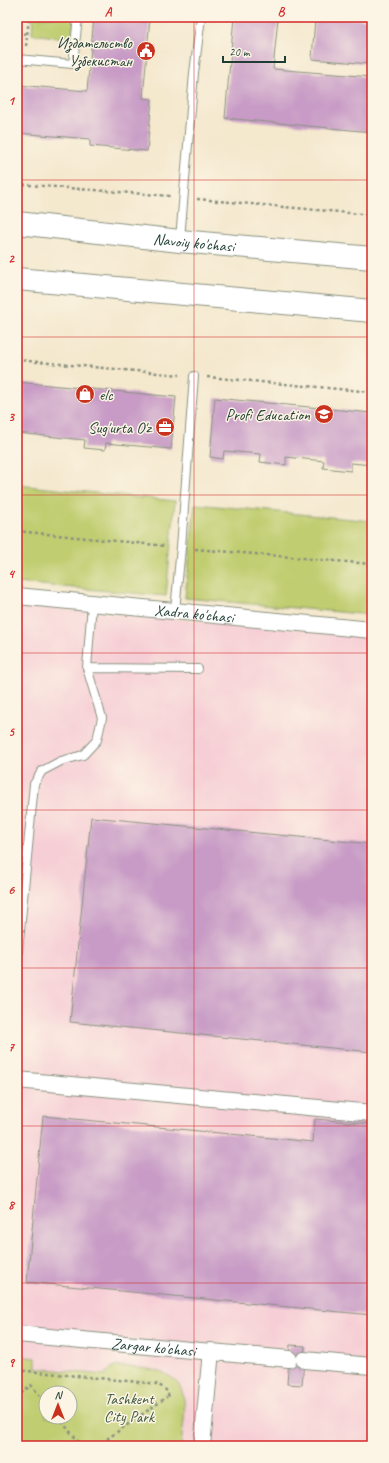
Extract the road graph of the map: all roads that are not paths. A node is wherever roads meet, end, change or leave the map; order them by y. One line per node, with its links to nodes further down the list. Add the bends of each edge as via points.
1 (78, 17): 3 (lane, via 73,64)
2 (201, 17): 5 (lane)
3 (21, 60)
4 (17, 223): 5 (main road, Navoiy ko'chasi)
5 (180, 241): 6 (main road, Navoiy ko'chasi)
6 (372, 258)
7 (17, 279): 8 (main road)
8 (372, 311)
9 (194, 376): 12 (lane)
10 (17, 596): 11 (street, Xadra ko'chasi)
11 (92, 603): 12 (street, Xadra ko'chasi); 14 (lane)
12 (175, 611): 13 (street, Xadra ko'chasi)
13 (372, 630)
14 (87, 668): 15 (lane); 16 (lane, via 102,718 97,740 83,755 60,761 42,771 34,784)
15 (198, 669)
16 (17, 961)
17 (17, 1080): 18 (street)
18 (372, 1112)
19 (17, 1334): 20 (street, Zargar ko'chasi)
20 (211, 1351): 21 (street, Zargar ko'chasi); 22 (street)
21 (372, 1366)
22 (202, 1446)

